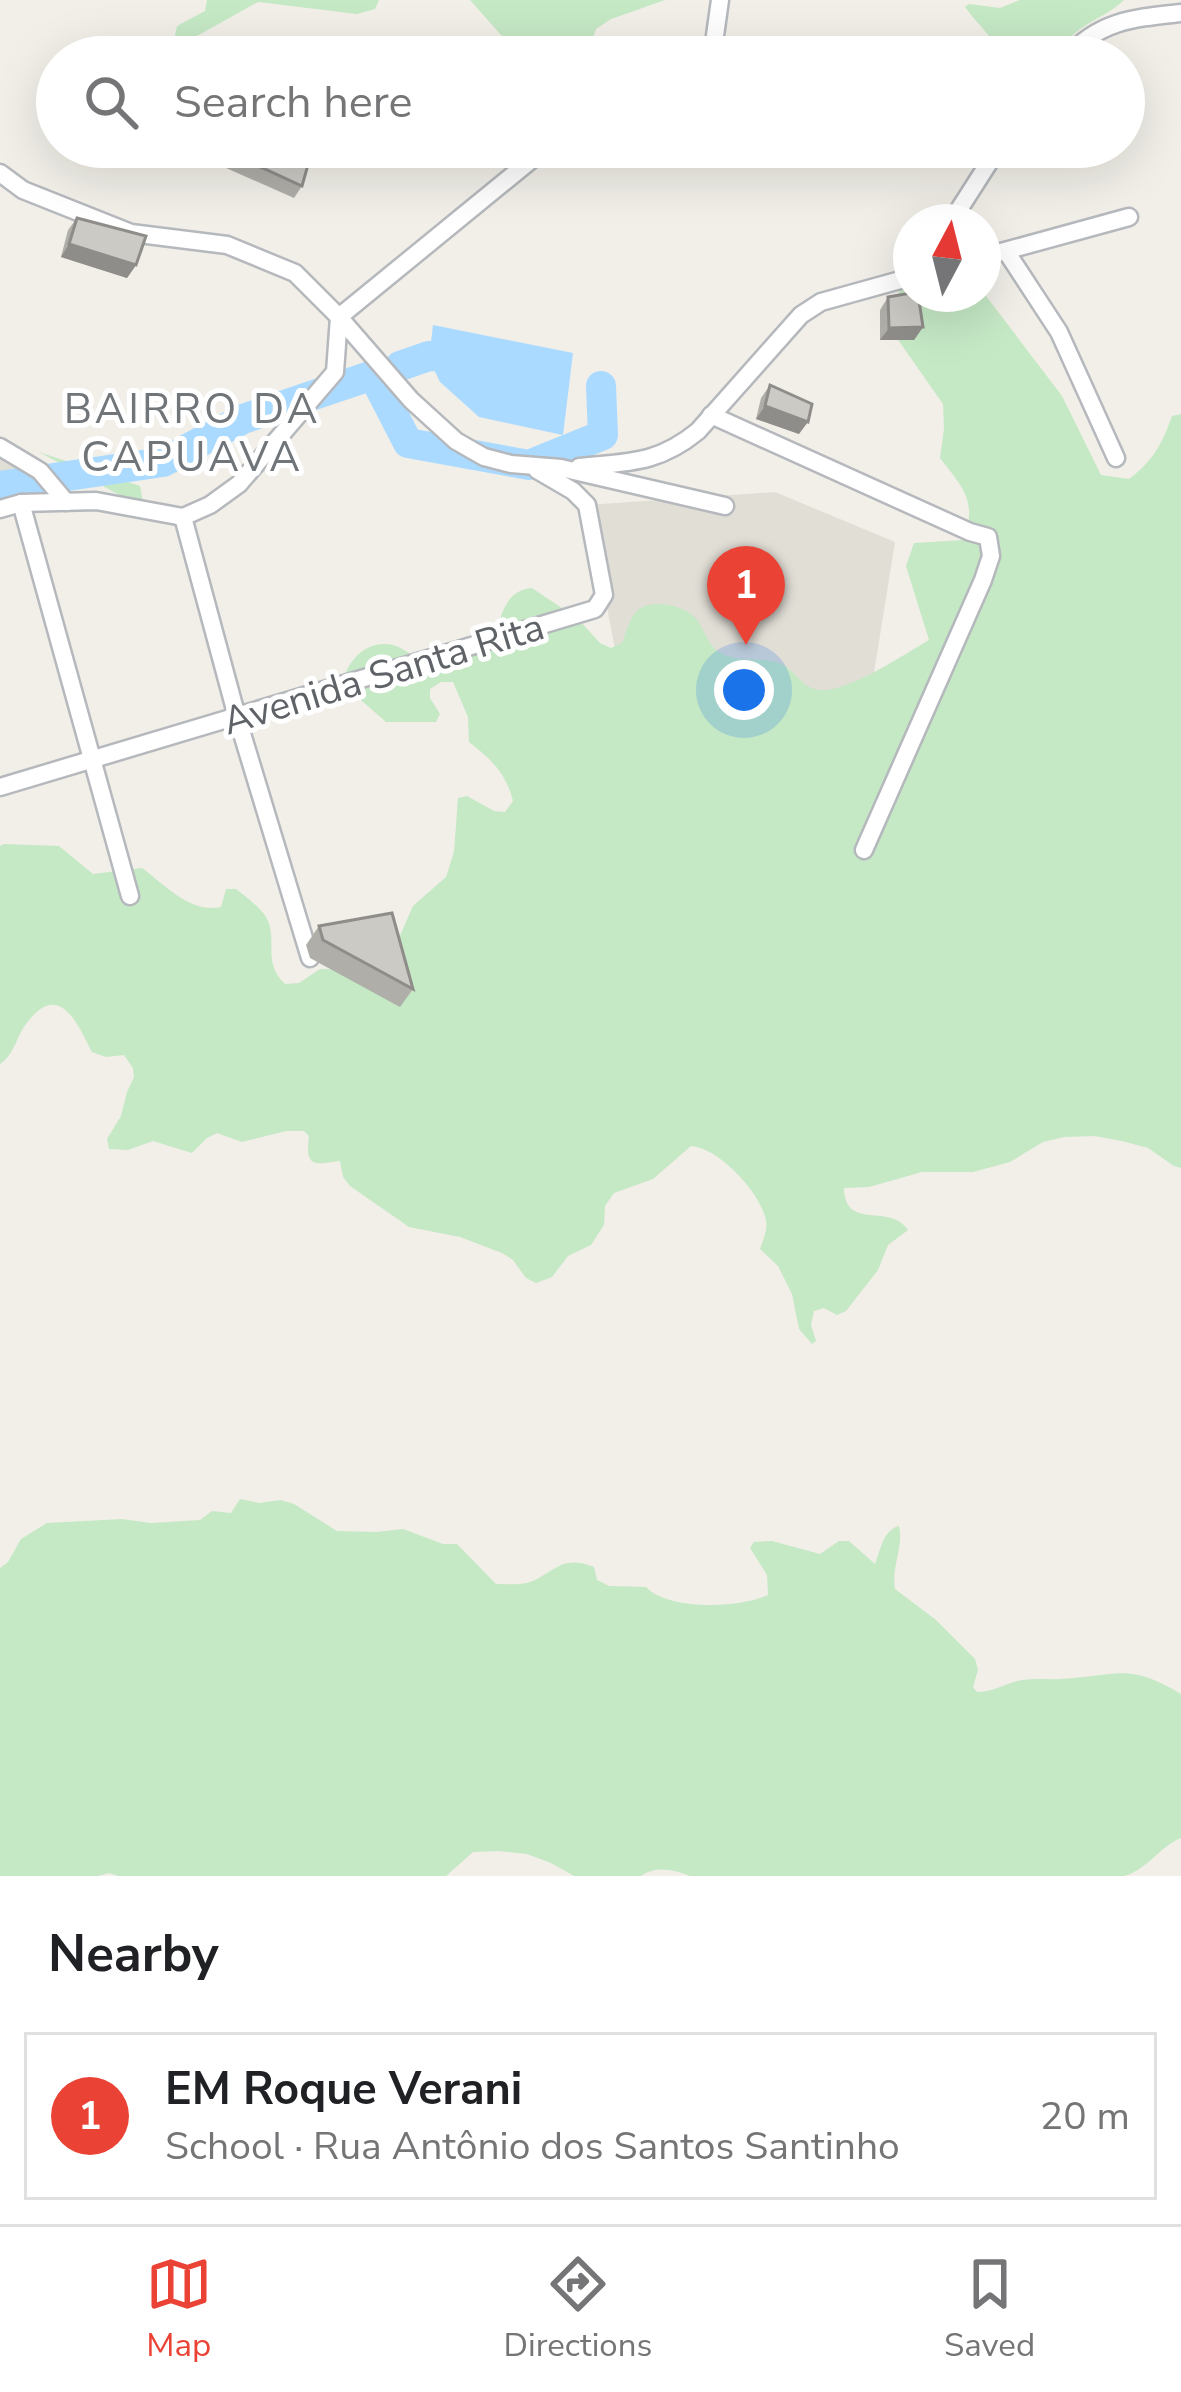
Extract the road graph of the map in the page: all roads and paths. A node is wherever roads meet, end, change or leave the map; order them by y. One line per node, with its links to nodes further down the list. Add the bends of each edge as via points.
1 (720, 0): 3 (street)
2 (1181, 14): 4 (street, via 1126,19)
3 (715, 36)
4 (1092, 36)
5 (521, 168): 13 (street)
6 (986, 168): 8 (street)
7 (0, 173): 13 (street, via 22,190 131,233 227,245 295,273)
8 (963, 204)
9 (1129, 217): 10 (street)
10 (1006, 251): 11 (street); 16 (street, via 1059,332)
11 (1001, 252)
12 (893, 282): 14 (street, via 801,315)
13 (339, 317): 17 (street, via 457,441 484,457); 23 (street, via 335,372 239,484)
14 (711, 415): 18 (street, via 657,457); 27 (street, via 988,537 991,556 957,643)
15 (0, 447): 19 (street, via 40,471)
16 (1116, 458)
17 (529, 465): 18 (street); 24 (street, Avenida Santa Rita, via 586,505 604,595 595,609)
18 (560, 469): 21 (street)
19 (66, 502): 20 (street); 23 (street)
20 (21, 503): 22 (street); 25 (street)
21 (725, 506)
22 (0, 509)
23 (182, 517): 24 (street)
24 (237, 716): 25 (street, Avenida Santa Rita); 29 (street)
25 (92, 760): 26 (street, Avenida Santa Rita); 28 (street)
26 (0, 788)
27 (864, 850)
28 (130, 896)
29 (310, 958)

